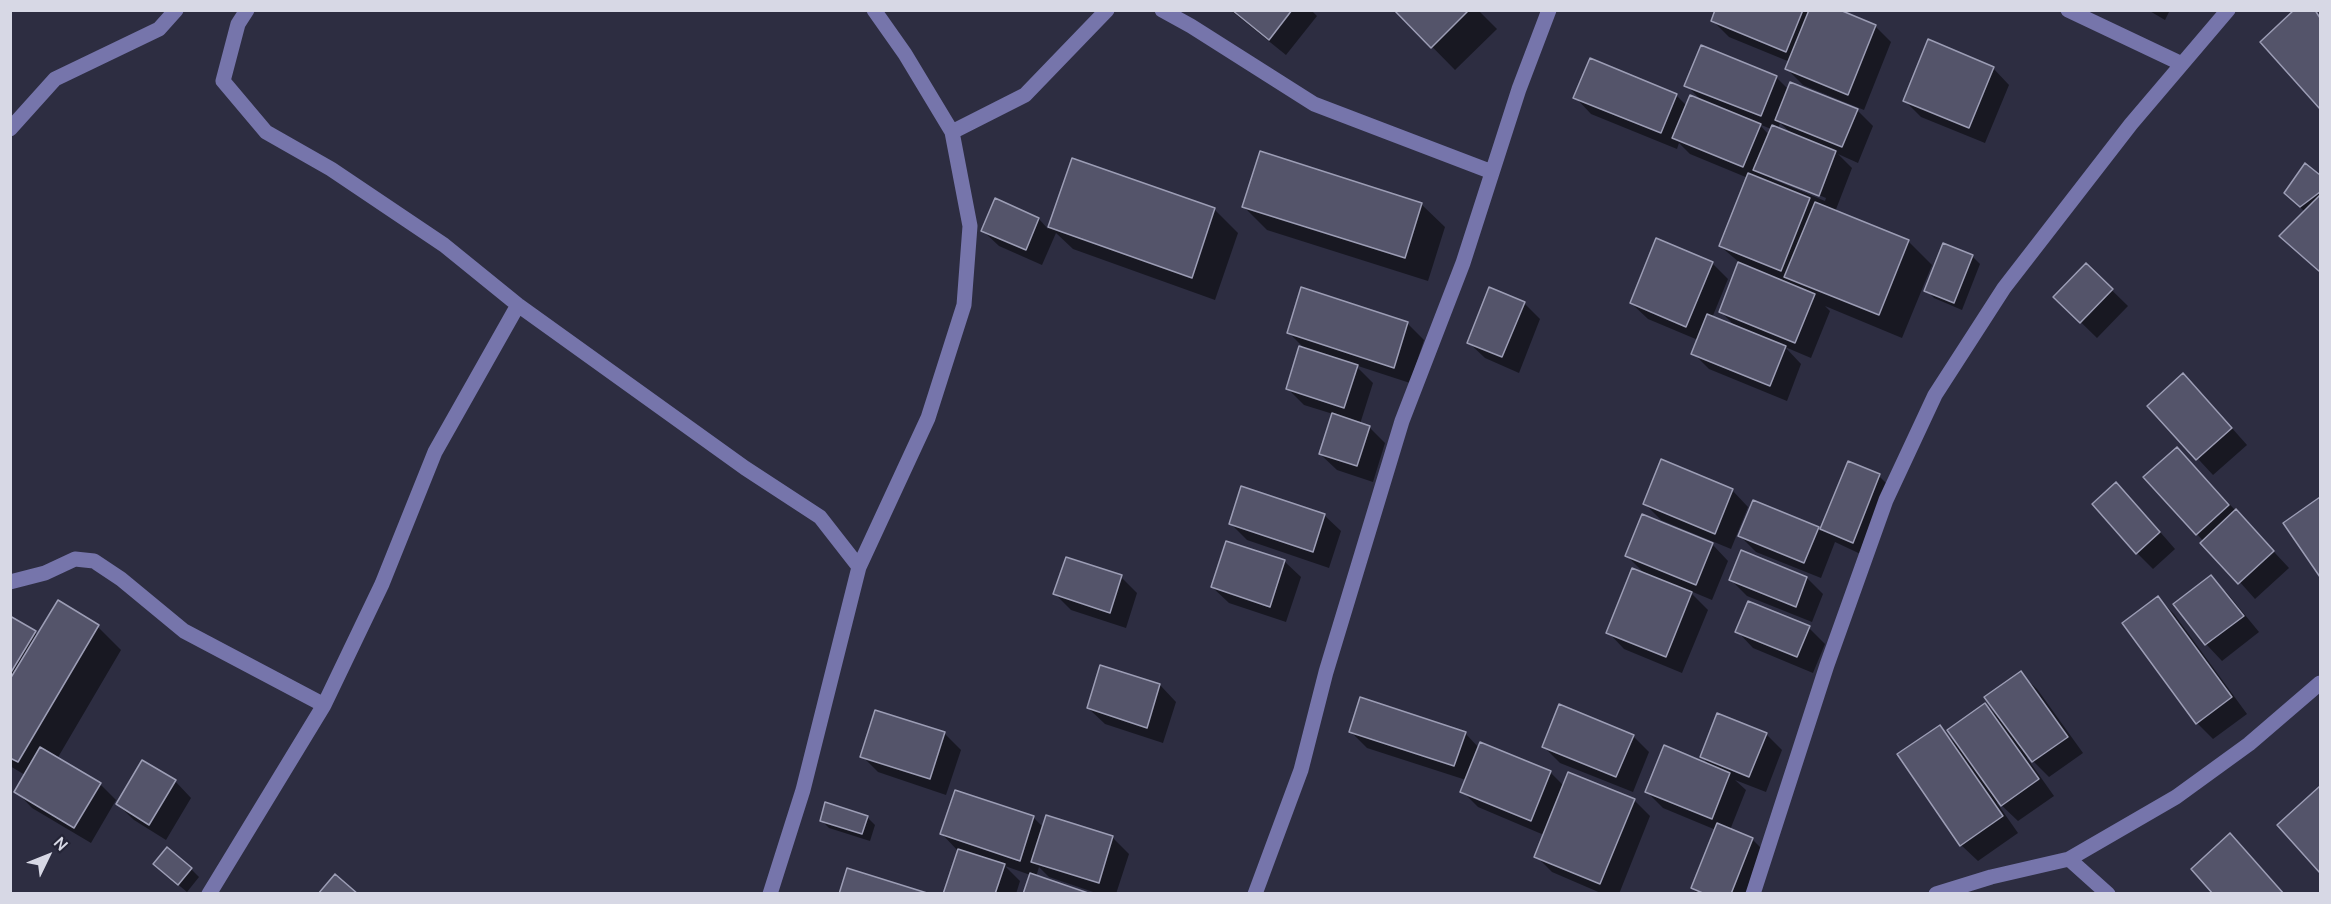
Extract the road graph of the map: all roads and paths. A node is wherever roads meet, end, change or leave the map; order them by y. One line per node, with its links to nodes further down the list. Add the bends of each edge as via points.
1 (176, 10): 10 (street, via 159,29 55,79)
2 (247, 10): 13 (street, via 238,24 223,81 266,132 331,169 444,245)
3 (874, 10): 11 (street)
4 (1107, 10): 11 (street, via 1025,95)
5 (1162, 10): 12 (street, via 1314,105)
6 (1549, 10): 12 (street)
7 (2068, 10): 9 (street)
8 (2228, 10): 9 (street)
9 (2182, 64): 22 (street, via 2004,288 1935,395 1886,500 1827,665)
10 (10, 129)
11 (952, 132): 14 (street, via 970,226 964,305 928,418)
12 (1492, 172): 21 (street, via 1402,421 1326,672 1301,770)
13 (518, 305): 14 (street, via 745,468 820,516); 17 (street, via 435,452 382,584)
14 (859, 567): 20 (street, via 802,790)
15 (10, 582): 17 (street, via 45,573 75,559 94,561 184,632)
16 (2320, 683): 18 (street, via 2250,744 2176,797)
17 (324, 705): 19 (street)
18 (2069, 859): 23 (street); 24 (street)
19 (209, 894)
20 (770, 894)
21 (1255, 894)
22 (1753, 894)
23 (1936, 894)
24 (2108, 894)

